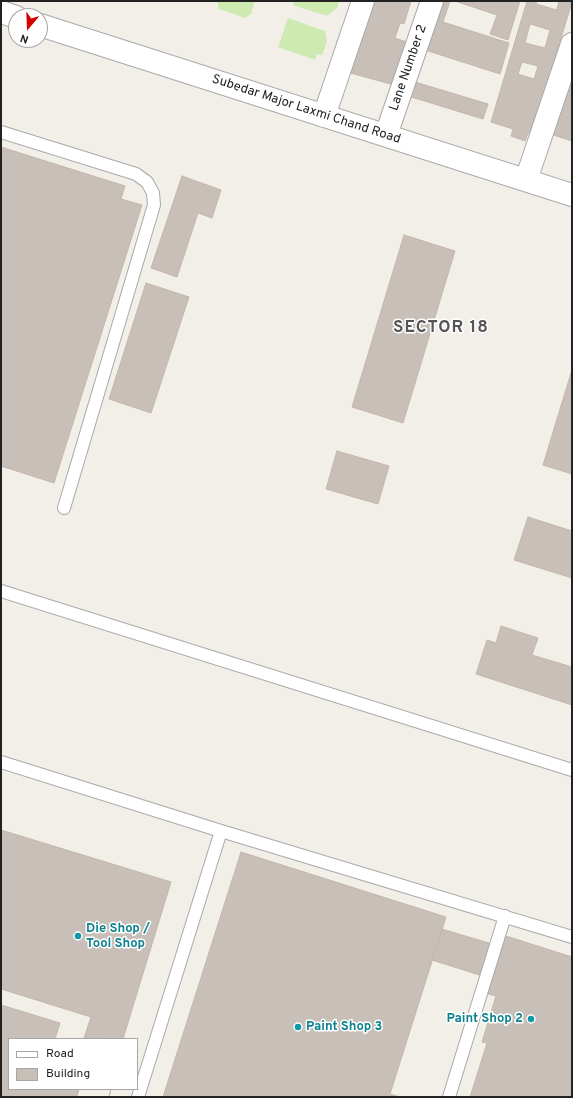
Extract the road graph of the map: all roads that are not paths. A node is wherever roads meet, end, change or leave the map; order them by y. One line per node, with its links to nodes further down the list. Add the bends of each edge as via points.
1 (363, 1): 5 (street)
2 (432, 1): 7 (street, Lane Number 2)
3 (48, 28): 5 (street, Subedar Major Laxmi Chand Road)
4 (572, 44): 8 (street)
5 (324, 116): 7 (street, Subedar Major Laxmi Chand Road)
6 (1, 132): 10 (lane, via 136,174 147,182 152,193 154,205)
7 (386, 135): 8 (street, Subedar Major Laxmi Chand Road)
8 (526, 180): 9 (street, Subedar Major Laxmi Chand Road)
9 (572, 195)
10 (64, 508)
11 (1, 591): 13 (lane)
12 (1, 762): 14 (lane)
13 (572, 770)
14 (221, 831): 15 (lane); 17 (lane)
15 (505, 916): 16 (lane); 18 (lane)
16 (572, 937)
17 (138, 1097)
18 (449, 1097)

